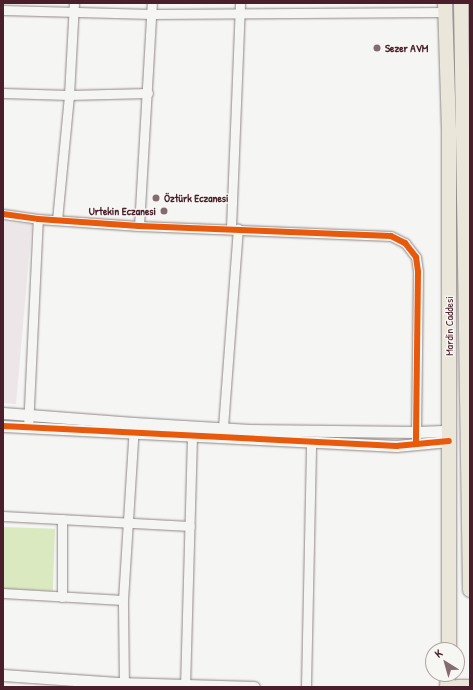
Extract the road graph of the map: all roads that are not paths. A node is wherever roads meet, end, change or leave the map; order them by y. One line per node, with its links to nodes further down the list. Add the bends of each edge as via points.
1 (152, 3): 8 (street)
2 (240, 3): 7 (street)
3 (461, 3): 9 (highway, Mardin Caddesi)
4 (74, 7): 6 (street); 8 (street); 12 (street)
5 (445, 7): 7 (street); 27 (highway, Mardin Caddesi, via 449,131)
6 (3, 10)
7 (240, 13): 8 (street); 17 (street)
8 (152, 14): 11 (street)
9 (466, 76): 18 (highway, Mardin Caddesi)
10 (3, 93): 12 (street)
11 (148, 93): 12 (street); 16 (street)
12 (69, 95): 15 (street)
13 (3, 214): 14 (street)
14 (38, 219): 15 (street); 20 (street)
15 (57, 220): 16 (street)
16 (139, 226): 17 (street)
17 (235, 228): 22 (street); 25 (street, via 391,236 406,243 416,257 418,272)
18 (468, 320): 34 (highway, Mardin Caddesi)
19 (3, 413): 20 (street)
20 (28, 413): 23 (street); 24 (street)
21 (3, 426): 23 (street)
22 (223, 427): 24 (street); 25 (street)
23 (28, 428): 24 (street)
24 (134, 428): 26 (street); 32 (street)
25 (416, 432): 27 (street); 29 (street)
26 (192, 436): 28 (street); 33 (street)
27 (449, 436): 29 (street); 38 (highway, Mardin Caddesi)
28 (311, 442): 29 (street, via 396,446); 43 (street)
29 (416, 444)
30 (3, 516): 31 (street)
31 (62, 519): 32 (street); 36 (street)
32 (128, 522): 33 (street); 37 (street)
33 (190, 526): 41 (street)
34 (470, 590)
35 (3, 593): 36 (street)
36 (62, 597): 37 (street)
37 (123, 600): 40 (street)
38 (449, 642)
39 (3, 675): 40 (street)
40 (124, 685): 41 (street)
41 (185, 685): 42 (street)
42 (254, 687)
43 (306, 687)
44 (456, 687): 45 (highway)
45 (470, 687)

